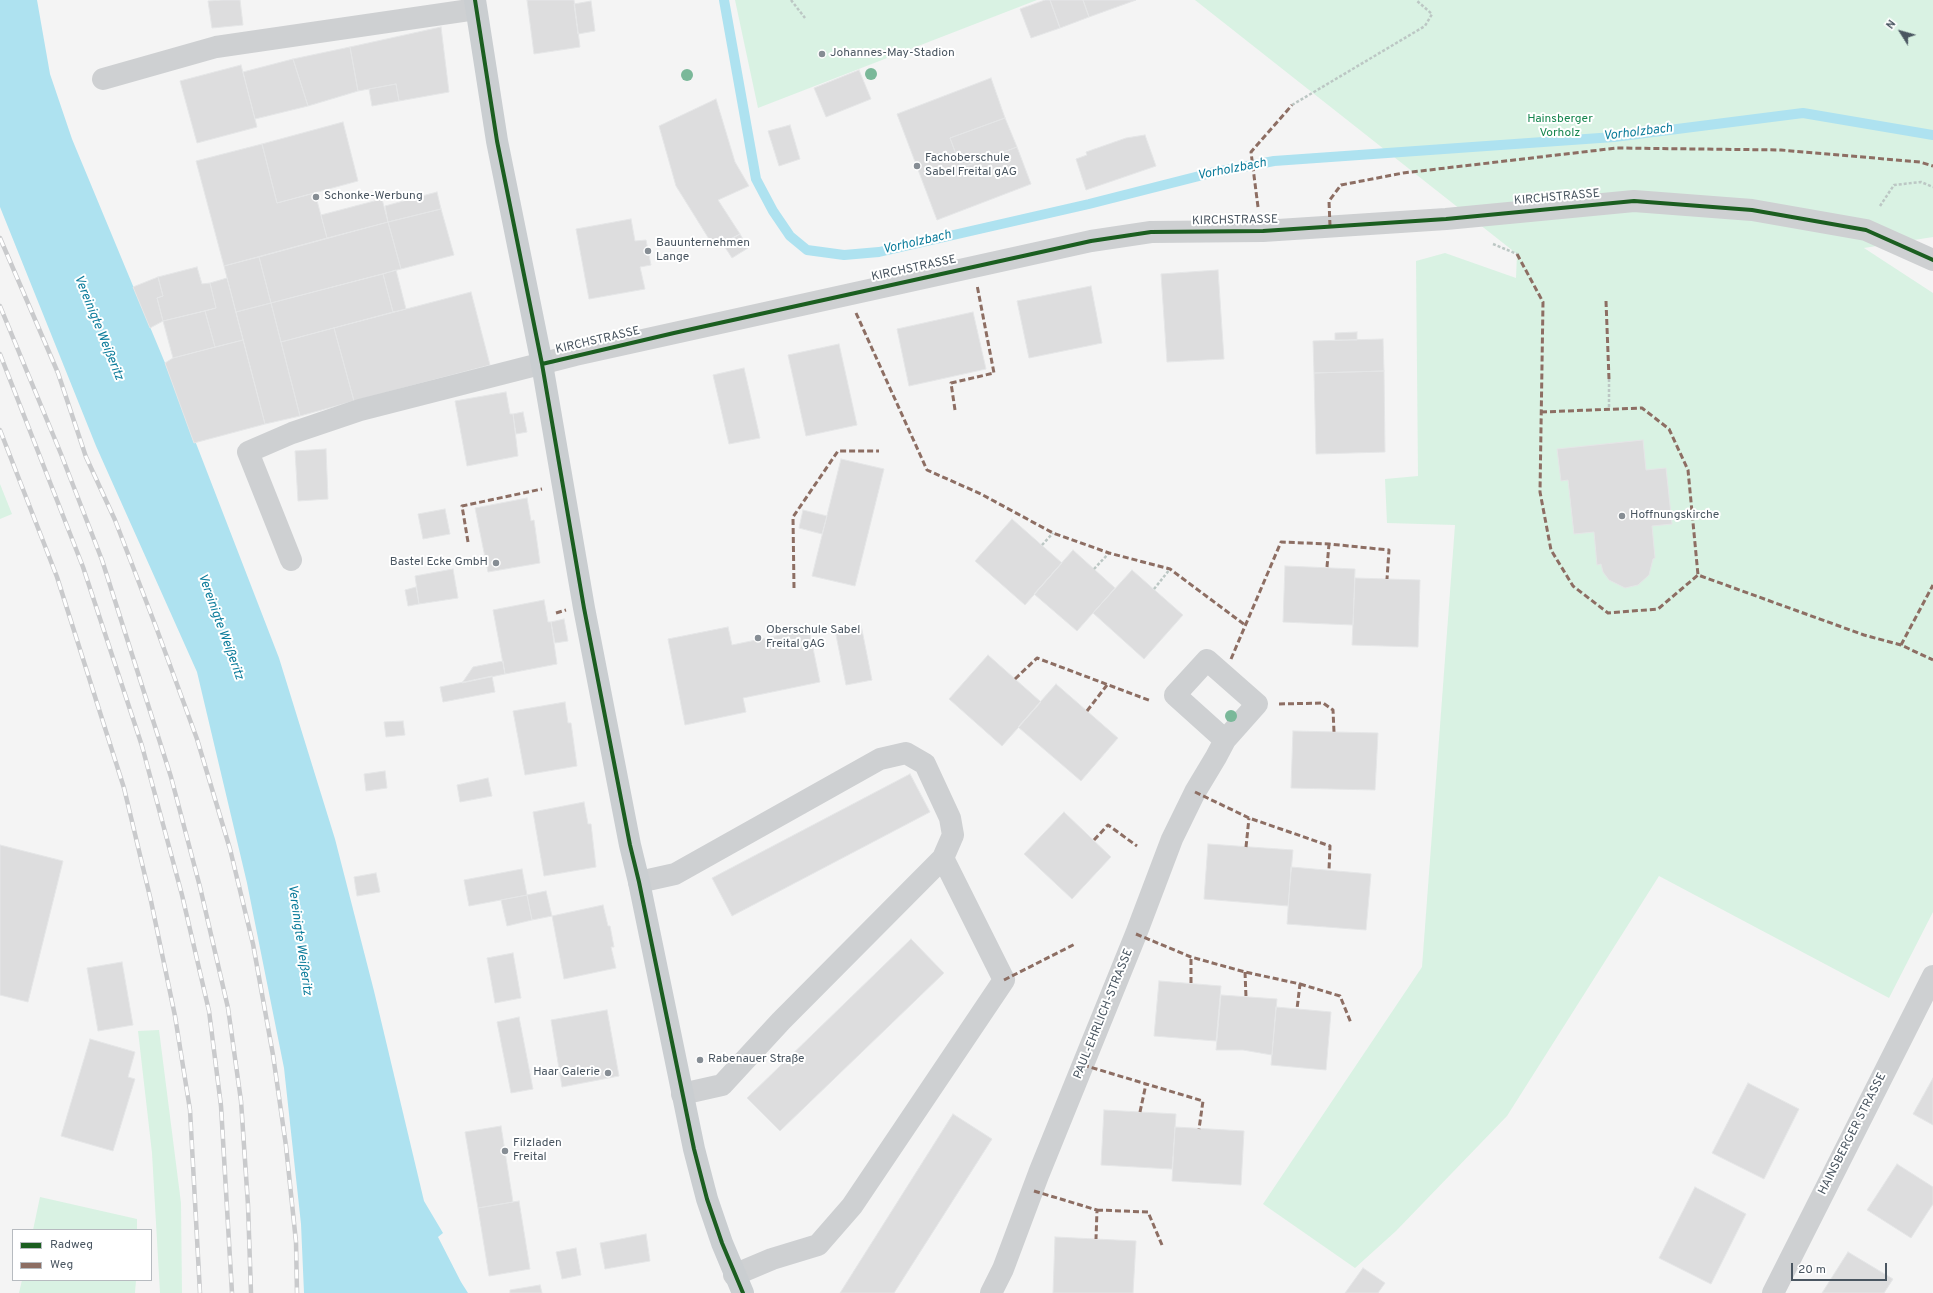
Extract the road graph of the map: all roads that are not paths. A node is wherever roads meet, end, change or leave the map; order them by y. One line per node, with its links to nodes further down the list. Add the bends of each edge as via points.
1 (476, 5): 2 (street, via 216,47); 4 (main road, via 498,148)
2 (103, 79)
3 (1933, 260): 4 (street, KIRCHSTRASSE, via 1866,230 1752,210 1634,201 1446,219 1264,231 1151,232 1076,244)
4 (542, 364): 5 (street, KIRCHSTRASSE, via 360,410 292,433 248,452); 8 (main road, via 584,608)
5 (291, 560)
6 (1225, 740): 12 (street, PAUL-EHRLICH-STRASSE, via 1172,839 1003,1269)
7 (943, 858): 8 (street, via 954,836 950,818 925,764 906,753 880,759 675,874); 10 (street, via 792,1010 722,1085); 11 (street, via 1004,980 852,1206 818,1245 772,1259)
8 (639, 882): 10 (main road)
9 (1933, 976): 13 (street, HAINSBERGER STRASSE)
10 (682, 1094): 11 (main road, via 707,1199)
11 (738, 1284)
12 (991, 1293)
13 (1773, 1293)

